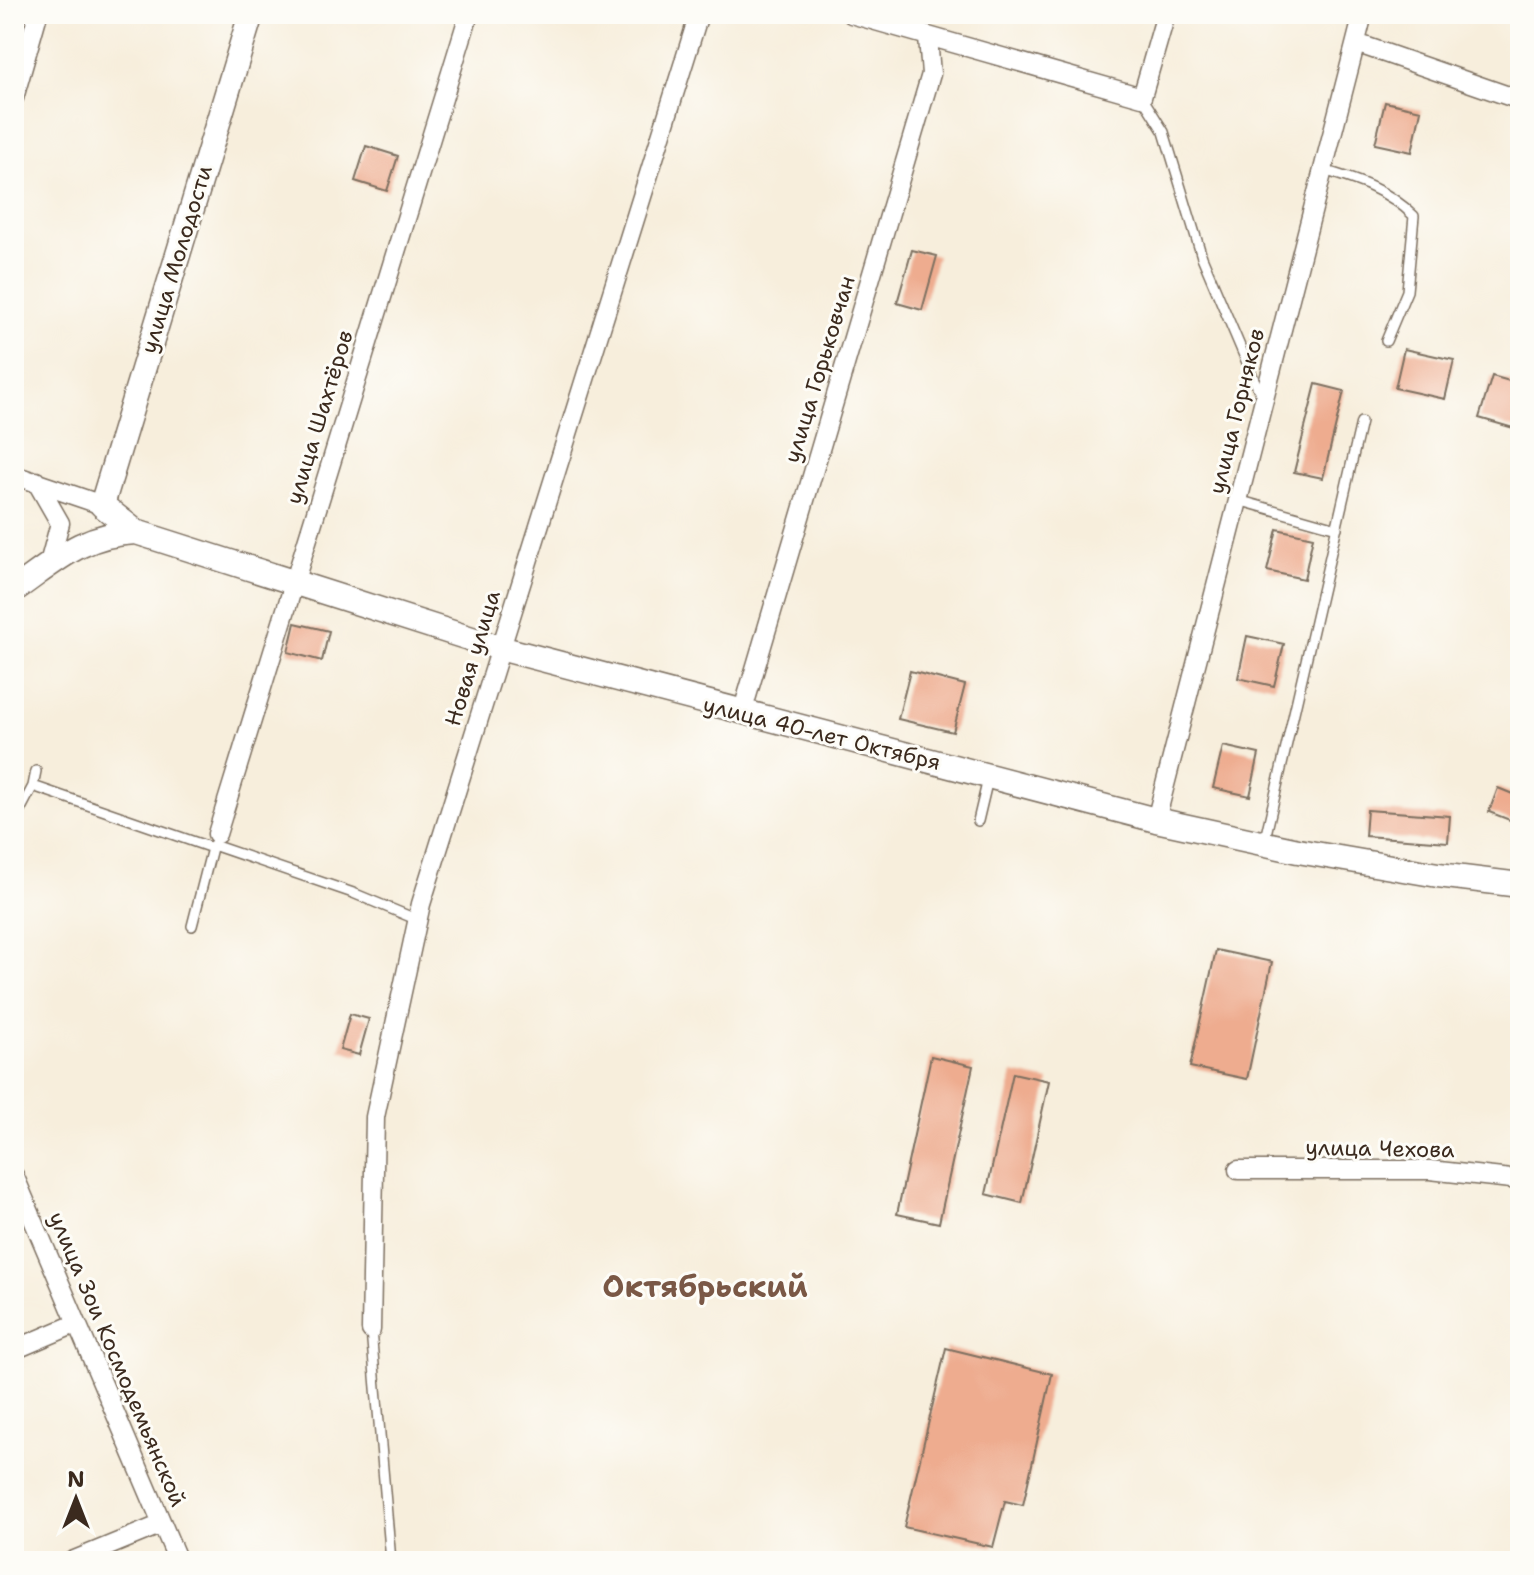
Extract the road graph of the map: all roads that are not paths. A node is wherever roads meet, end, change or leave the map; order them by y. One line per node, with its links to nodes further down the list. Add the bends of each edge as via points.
1 (38, 14): 11 (street)
2 (251, 14): 20 (street, улица Молодости)
3 (469, 14): 24 (street, улица Шахтёров)
4 (699, 14): 26 (street, Новая улица)
5 (851, 14): 8 (street)
6 (1166, 14): 10 (street)
7 (1363, 14): 9 (street, улица Горняков)
8 (928, 38): 10 (street); 27 (street, улица Горьковчан, via 931,74)
9 (1356, 43): 12 (street); 13 (street, улица Горняков)
10 (1142, 97): 15 (lane, via 1164,132 1202,257)
11 (14, 98)
12 (1520, 100)
13 (1323, 170): 14 (lane, via 1397,199 1414,216 1407,291); 15 (street, улица Горняков)
14 (1386, 341)
15 (1264, 401): 19 (street, улица Горняков)
16 (1361, 422): 21 (lane)
17 (14, 475): 18 (street, улица 40-лет Октября)
18 (36, 481): 20 (street, улица 40-лет Октября); 23 (street, via 60,523)
19 (1238, 500): 21 (lane); 31 (street, улица Горняков)
20 (102, 505): 22 (street, улица 40-лет Октября)
21 (1337, 528): 35 (lane)
22 (136, 532): 23 (street, улица 40-лет Октября, via 106,533); 24 (street, улица 40-лет Октября)
23 (48, 567): 25 (street, улица 40-лет Октября)
24 (294, 581): 26 (street, улица 40-лет Октября); 34 (street, улица Шахтёров)
25 (14, 590)
26 (500, 648): 27 (street, улица 40-лет Октября); 37 (street, Новая улица)
27 (742, 713): 29 (street, улица 40-лет Октября)
28 (36, 771): 30 (lane)
29 (988, 775): 31 (street, улица 40-лет Октября); 32 (lane)
30 (33, 786): 33 (lane); 34 (lane)
31 (1156, 820): 35 (street, улица 40-лет Октября)
32 (978, 821)
33 (14, 822)
34 (214, 841): 37 (lane); 38 (lane)
35 (1264, 843): 36 (street, улица 40-лет Октября)
36 (1520, 885)
37 (418, 920): 43 (street, Новая улица, via 375,1117)
38 (192, 926)
39 (1238, 1170): 41 (street, улица Чехова, via 1430,1170)
40 (14, 1175): 42 (street, улица Зои Космодемьянской)
41 (1520, 1180)
42 (75, 1324): 44 (street); 45 (street, улица Зои Космодемьянской)
43 (371, 1330): 48 (lane)
44 (14, 1350)
45 (162, 1524): 46 (street); 47 (street, улица Зои Космодемьянской)
46 (72, 1561)
47 (178, 1561)
48 (391, 1561)

